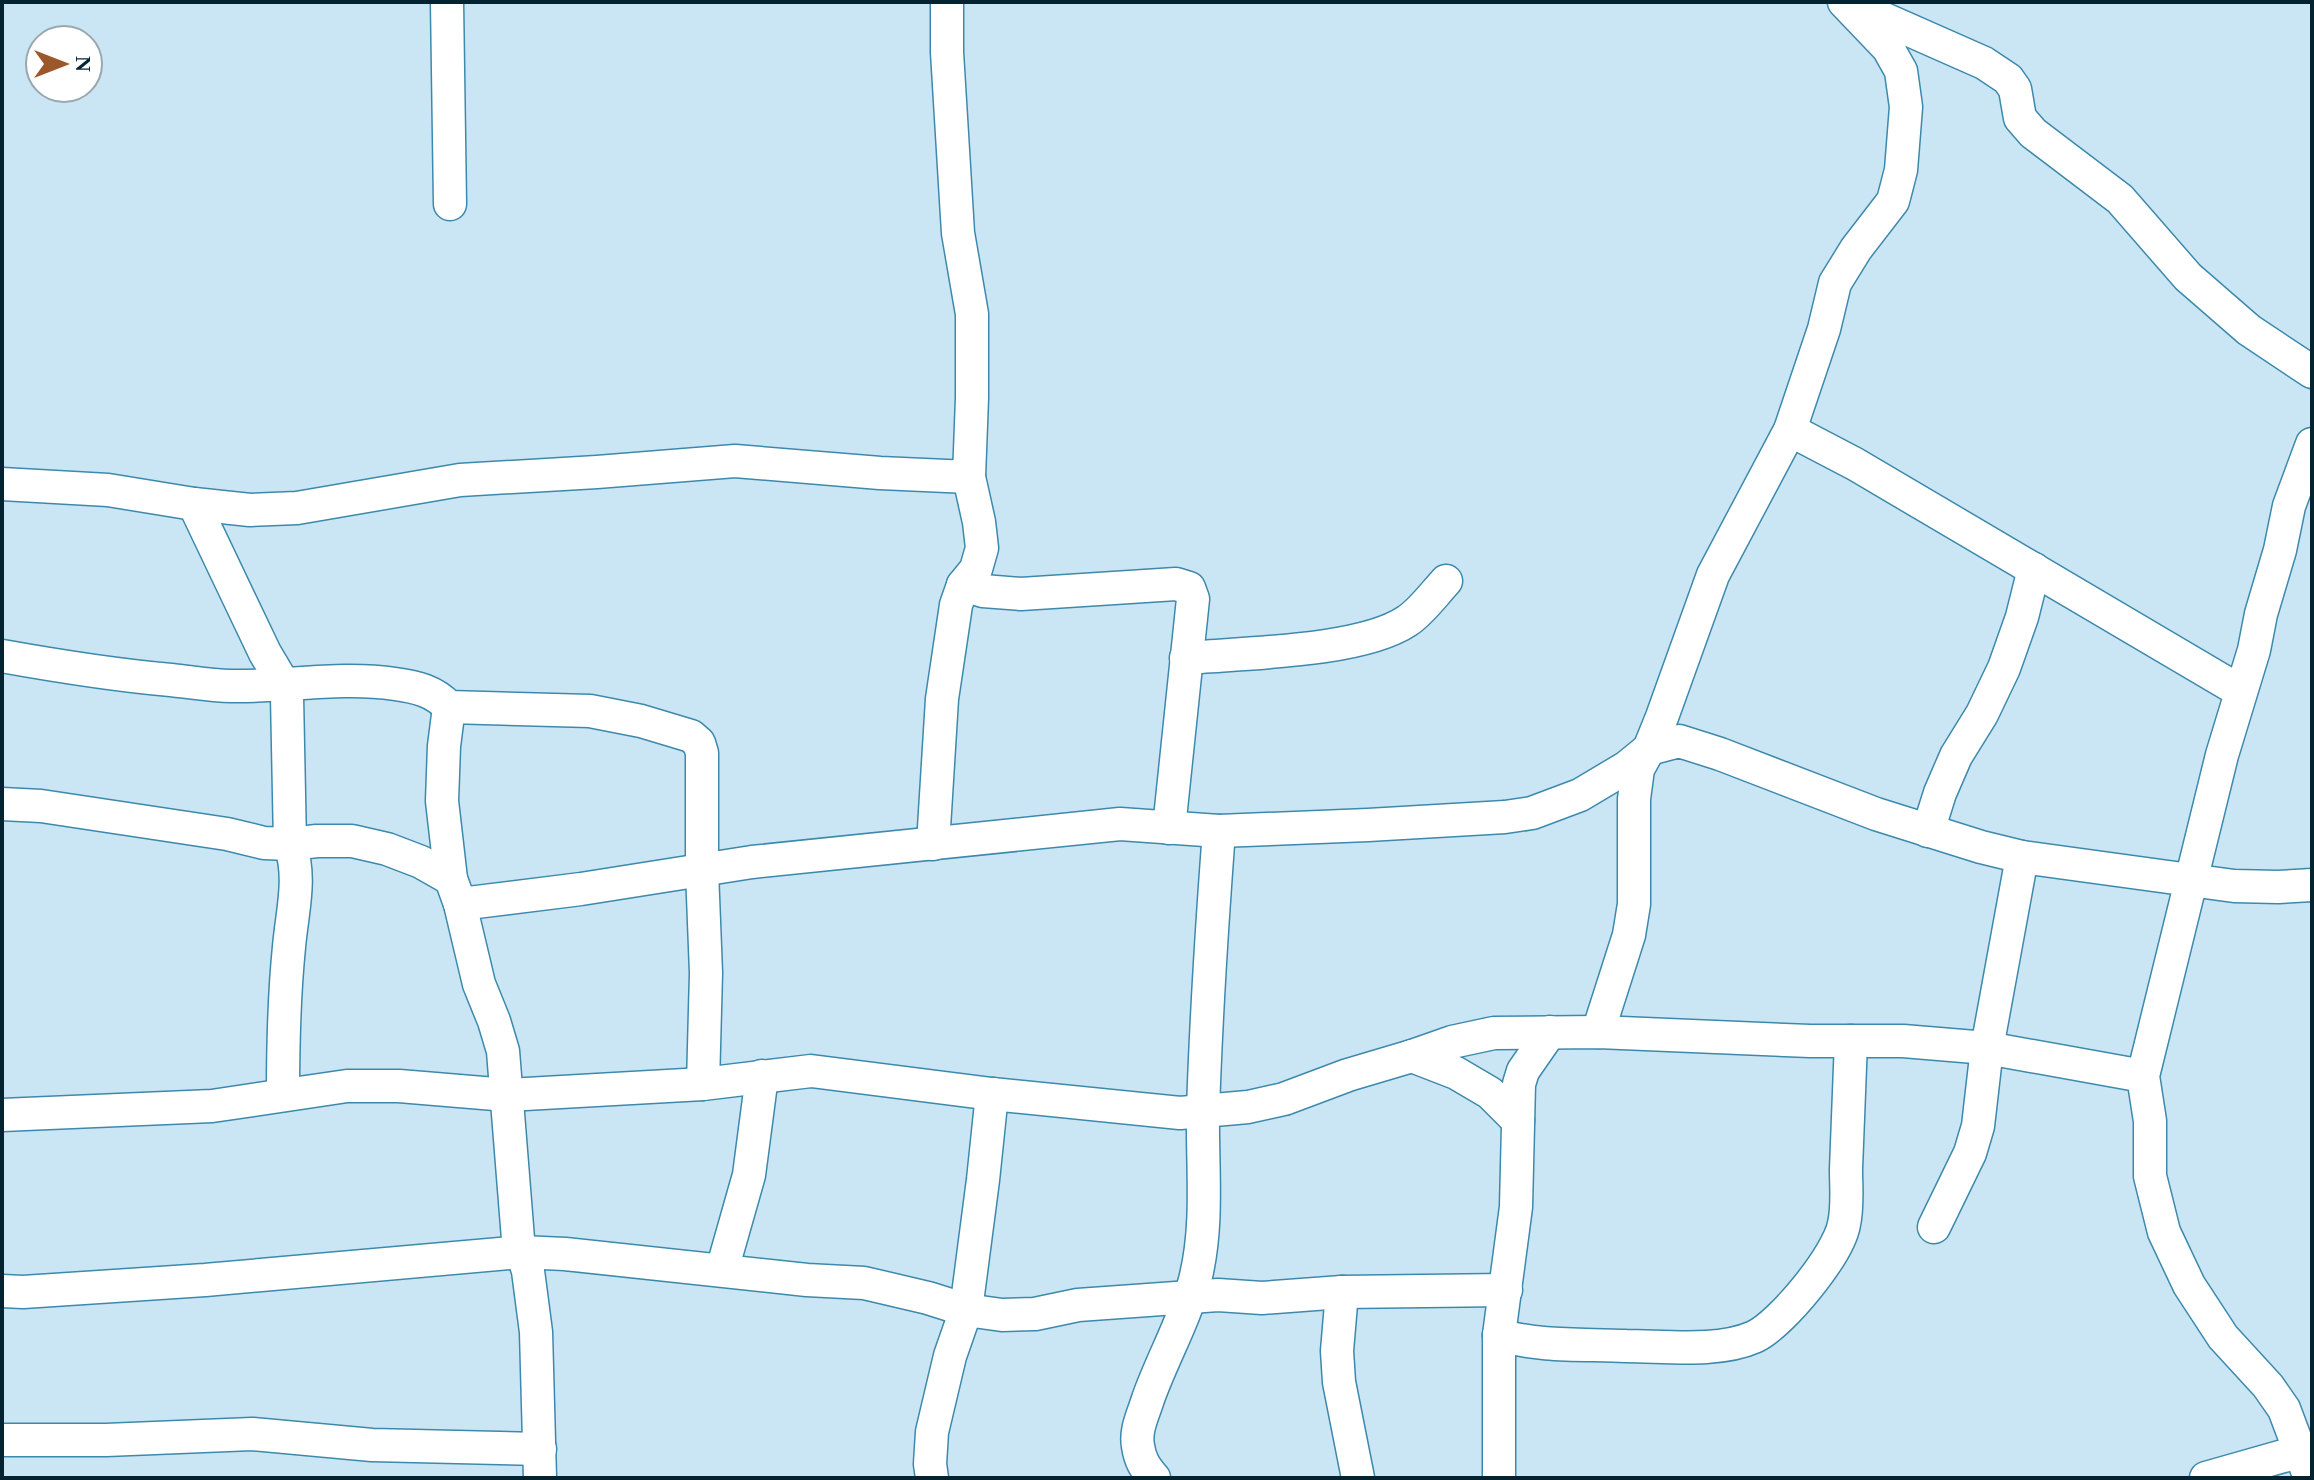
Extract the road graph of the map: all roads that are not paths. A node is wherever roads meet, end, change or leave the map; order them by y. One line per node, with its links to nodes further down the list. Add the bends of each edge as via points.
1 (447, 2): 4 (street)
2 (947, 2): 8 (street, via 958,233 972,314)
3 (1846, 2): 5 (street, via 1984,63 2008,79 2020,118 2033,133 2120,199 2188,277); 6 (street, via 1888,48 1901,71 1906,107 1901,170 1893,201 1835,283)
4 (450, 204)
5 (2310, 375)
6 (1790, 430): 11 (street); 19 (street, via 1713,575)
7 (2312, 444): 17 (street, via 2289,506)
8 (969, 477): 10 (street, via 735,461 460,480 273,510); 13 (street, via 982,548 976,569)
9 (2, 484): 10 (street, via 108,490)
10 (194, 504): 16 (street)
11 (2034, 569): 17 (street); 23 (street, via 2004,668 1956,756)
12 (1446, 581): 15 (street, via 1408,621 1383,634 1313,647)
13 (963, 585): 15 (street, via 1021,594 1176,584 1189,588 1193,599); 25 (street, via 942,699)
14 (2, 656): 16 (street, via 158,679)
15 (1186, 658): 21 (street)
16 (284, 685): 18 (street, via 392,684 422,689); 24 (street)
17 (2240, 691): 28 (street)
18 (449, 707): 27 (street, via 590,711 691,736 702,753); 30 (street, via 442,801)
19 (1649, 749): 22 (street, via 1601,784 1532,813); 23 (street, via 1687,742); 32 (street, via 1635,783 1629,935)
20 (2, 804): 24 (street)
21 (1169, 828): 22 (street); 25 (street, via 1120,824)
22 (1219, 831): 42 (street)
23 (1928, 831): 26 (street)
24 (290, 844): 30 (street, via 335,840 370,845 421,862); 40 (street, via 297,880)
25 (933, 844): 27 (street)
26 (2022, 857): 28 (street); 34 (street)
27 (702, 871): 30 (street); 38 (street)
28 (2193, 880): 29 (street, via 2234,886); 37 (street)
29 (2312, 885)
30 (455, 892): 41 (street, via 503,1051)
31 (1550, 1032): 32 (street); 35 (street, via 1494,1033); 44 (street, via 1523,1071)
32 (1598, 1032): 33 (street)
33 (1851, 1041): 34 (street); 53 (street, via 1844,1226 1828,1259 1767,1327 1725,1345 1683,1347 1545,1344)
34 (1987, 1048): 37 (street); 45 (street, via 1978,1126)
35 (1412, 1056): 42 (street, via 1284,1099); 44 (street, via 1490,1093)
36 (762, 1076): 38 (street); 39 (street, via 811,1071); 47 (street, via 749,1175)
37 (2143, 1076): 55 (street, via 2150,1176 2164,1232 2189,1285 2223,1337 2284,1409)
38 (703, 1084): 41 (street)
39 (992, 1094): 42 (street); 52 (street)
40 (283, 1095): 41 (street, via 360,1086); 43 (street, via 212,1106)
41 (507, 1095): 46 (street)
42 (1203, 1112): 51 (street, via 1203,1232)
43 (2, 1115)
44 (1518, 1121): 48 (street, via 1516,1207)
45 (1934, 1227)
46 (521, 1252): 47 (street); 49 (street, via 205,1280); 56 (street, via 536,1332)
47 (722, 1270): 52 (street, via 864,1283)
48 (1506, 1290): 50 (street); 53 (street)
49 (2, 1291)
50 (1342, 1292): 51 (street); 59 (street, via 1339,1382)
51 (1191, 1296): 52 (street, via 1078,1305 1019,1316); 57 (street, via 1140,1421)
52 (966, 1310): 58 (street, via 932,1432)
53 (1499, 1335): 60 (street)
54 (2, 1440): 56 (street, via 252,1434)
55 (2307, 1463): 61 (street)
56 (540, 1464)
57 (1144, 1474)
58 (932, 1478)
59 (1358, 1478)
60 (1499, 1478)
61 (2206, 1478)

